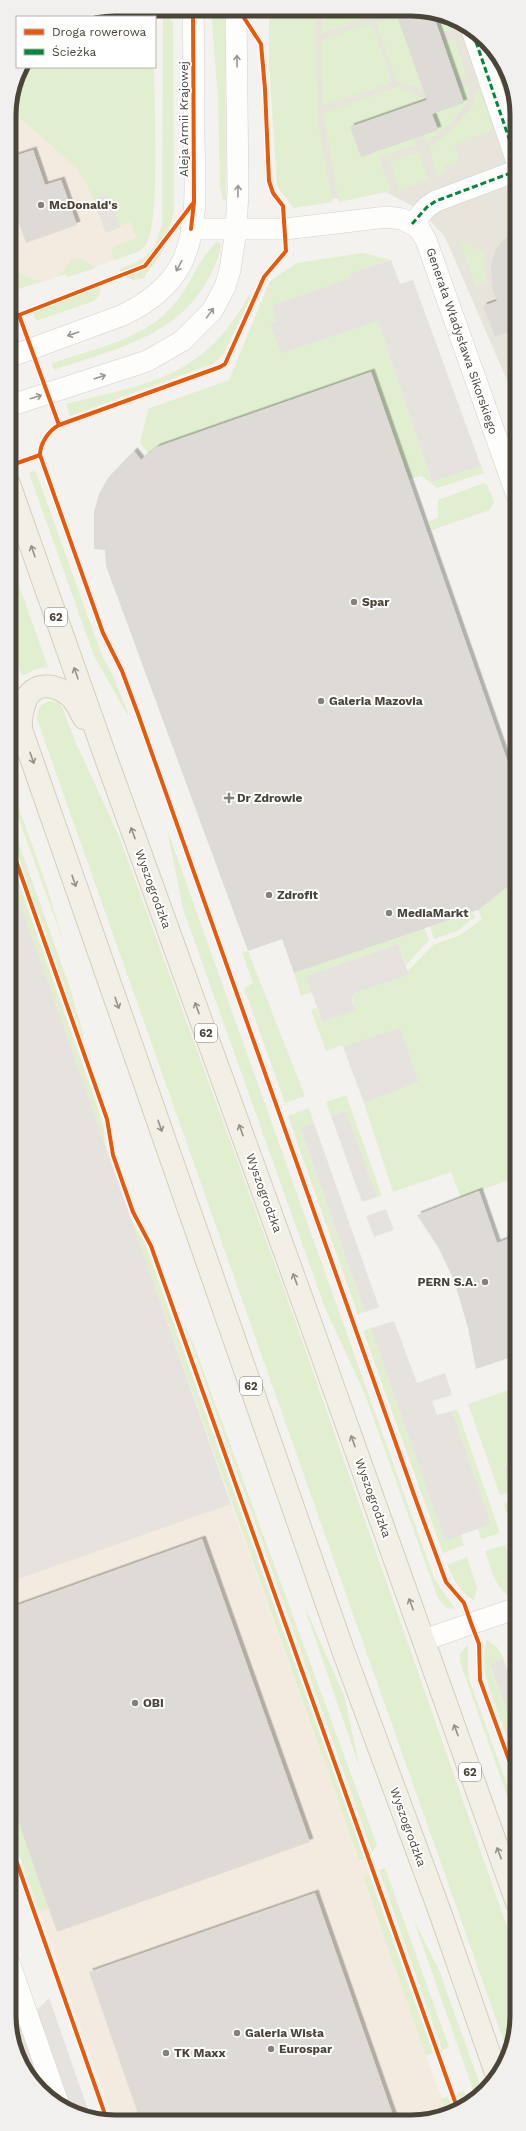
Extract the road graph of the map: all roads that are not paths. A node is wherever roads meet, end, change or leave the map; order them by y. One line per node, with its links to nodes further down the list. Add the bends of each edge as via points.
1 (193, 16): 7 (street, Aleja Armii Krajowej, via 194,202)
2 (236, 16): 8 (street, one-way to 2)
3 (475, 40): 4 (street)
4 (510, 141)
5 (510, 173): 6 (street, via 436,201)
6 (412, 224): 8 (street, Generała Władysława Sikorskiego, via 402,219 387,217 285,229); 11 (street, Generała Władysława Sikorskiego, via 420,230 426,240)
7 (191, 229): 8 (street, Generała Władysława Sikorskiego); 9 (street, Aleja Armii Krajowej, one-way to 9, via 186,252 176,272 156,294 138,308)
8 (236, 230): 10 (street, one-way to 8, via 147,361 182,341 208,315 225,287 233,257)
9 (16, 354)
10 (16, 404)
11 (510, 477)
12 (16, 504): 15 (main road, Wyszogrodzka / 62, one-way to 12)
13 (16, 714): 14 (main road, Wyszogrodzka / 62)
14 (22, 730): 15 (main road, via 23,709 27,697 41,685 49,686 70,697); 20 (main road, Wyszogrodzka / 62, one-way to 20, via 339,1638)
15 (103, 750): 17 (main road, Wyszogrodzka / 62, one-way to 15)
16 (510, 1610): 17 (street)
17 (424, 1640): 18 (main road, Wyszogrodzka / 62, one-way to 17)
18 (510, 1883)
19 (16, 1982): 21 (street)
20 (495, 2069)
21 (55, 2095)

